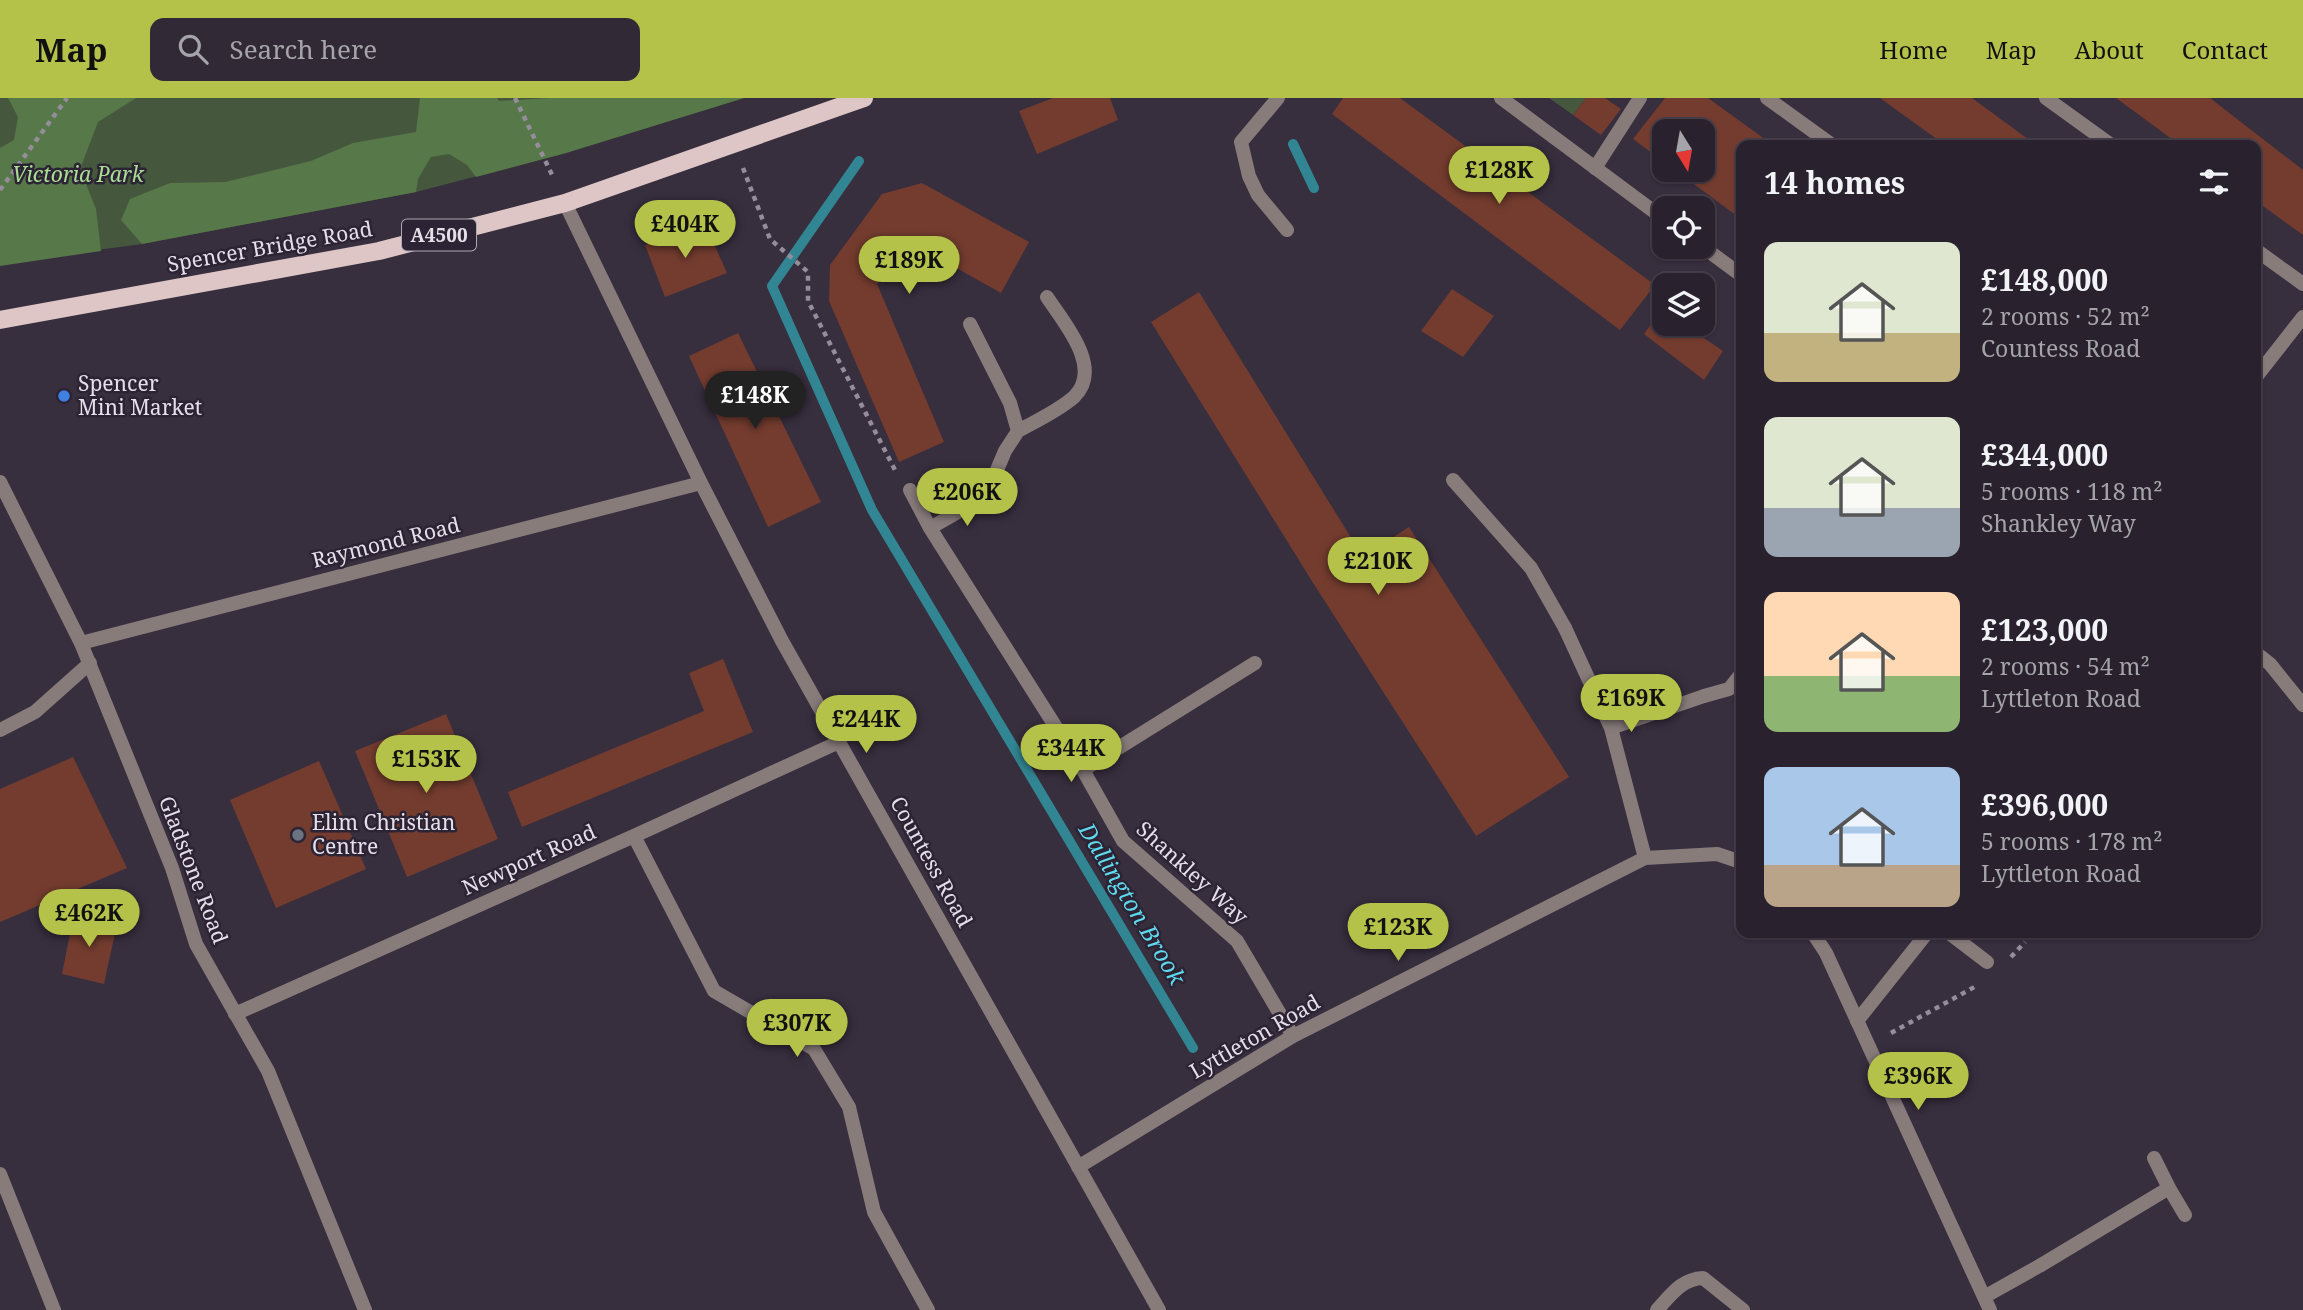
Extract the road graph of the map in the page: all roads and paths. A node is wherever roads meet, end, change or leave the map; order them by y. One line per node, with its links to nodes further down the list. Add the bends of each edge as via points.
1 (67, 98): 13 (path)
2 (515, 98): 14 (path)
3 (864, 98): 11 (main road, Spencer Bridge Road / A4500)
4 (1279, 98): 16 (street, via 1241,142 1258,195)
5 (1502, 98): 12 (street)
6 (1640, 98): 12 (street)
7 (1767, 98): 9 (street)
8 (2046, 98): 10 (street)
9 (1825, 140)
10 (2104, 140)
11 (734, 144): 14 (main road, Spencer Bridge Road / A4500); 30 (path, via 770,239 808,272 808,301 901,482)
12 (1595, 168): 15 (street)
13 (0, 190)
14 (565, 203): 23 (main road, Spencer Bridge Road / A4500, via 379,251); 29 (street, Countess Road)
15 (1652, 210)
16 (1287, 230)
17 (2261, 254): 20 (street)
18 (1715, 256): 19 (street)
19 (1736, 271)
20 (2303, 284)
21 (1047, 297): 26 (street, via 1072,334 1087,376 1073,398)
22 (2303, 317): 25 (street)
23 (0, 320)
24 (970, 324): 26 (street, via 1010,403)
25 (2261, 371)
26 (1018, 431): 31 (street, via 986,496)
27 (1453, 480): 38 (street, via 1531,568 1565,628)
28 (0, 482): 32 (street, Gladstone Road)
29 (701, 483): 32 (street, Raymond Road); 40 (street, Countess Road)
30 (910, 490): 31 (street, Shankley Way)
31 (930, 528): 41 (street, Shankley Way)
32 (81, 643): 34 (street, Gladstone Road)
33 (2261, 657): 37 (street)
34 (90, 663): 39 (street, via 34,712); 52 (street, Gladstone Road, via 172,868 196,944)
35 (1255, 663): 41 (street)
36 (1736, 680): 38 (street, via 1729,689)
37 (2303, 705)
38 (1611, 728): 43 (street)
39 (0, 730)
40 (839, 742): 42 (street, Newport Road); 57 (street, Countess Road)
41 (1083, 769): 54 (street, Shankley Way, via 1122,841 1237,941)
42 (634, 836): 52 (street, Newport Road); 64 (street, via 715,990 814,1049 849,1107 874,1212)
43 (1646, 858): 44 (street, Lyttleton Road, via 1717,853); 54 (street, Lyttleton Road)
44 (1736, 860)
45 (1816, 938): 53 (street)
46 (1923, 938): 53 (street)
47 (1956, 938): 50 (street)
48 (2025, 942): 49 (path)
49 (2007, 961)
50 (1987, 962)
51 (1989, 979): 55 (path)
52 (235, 1014): 63 (street, Gladstone Road, via 268,1071)
53 (1857, 1021): 55 (street)
54 (1293, 1037): 57 (street, Lyttleton Road)
55 (1868, 1045): 61 (street)
56 (2154, 1158): 59 (street)
57 (1078, 1167): 65 (street, Countess Road)
58 (0, 1174): 62 (street)
59 (2169, 1188): 60 (street); 61 (street, via 2041,1265)
60 (2185, 1215)
61 (1987, 1304)
62 (54, 1310)
63 (365, 1310)
64 (928, 1310)
65 (1159, 1310)
66 (1657, 1310): 67 (street, via 1678,1288 1691,1279 1703,1278)
67 (1743, 1310)

